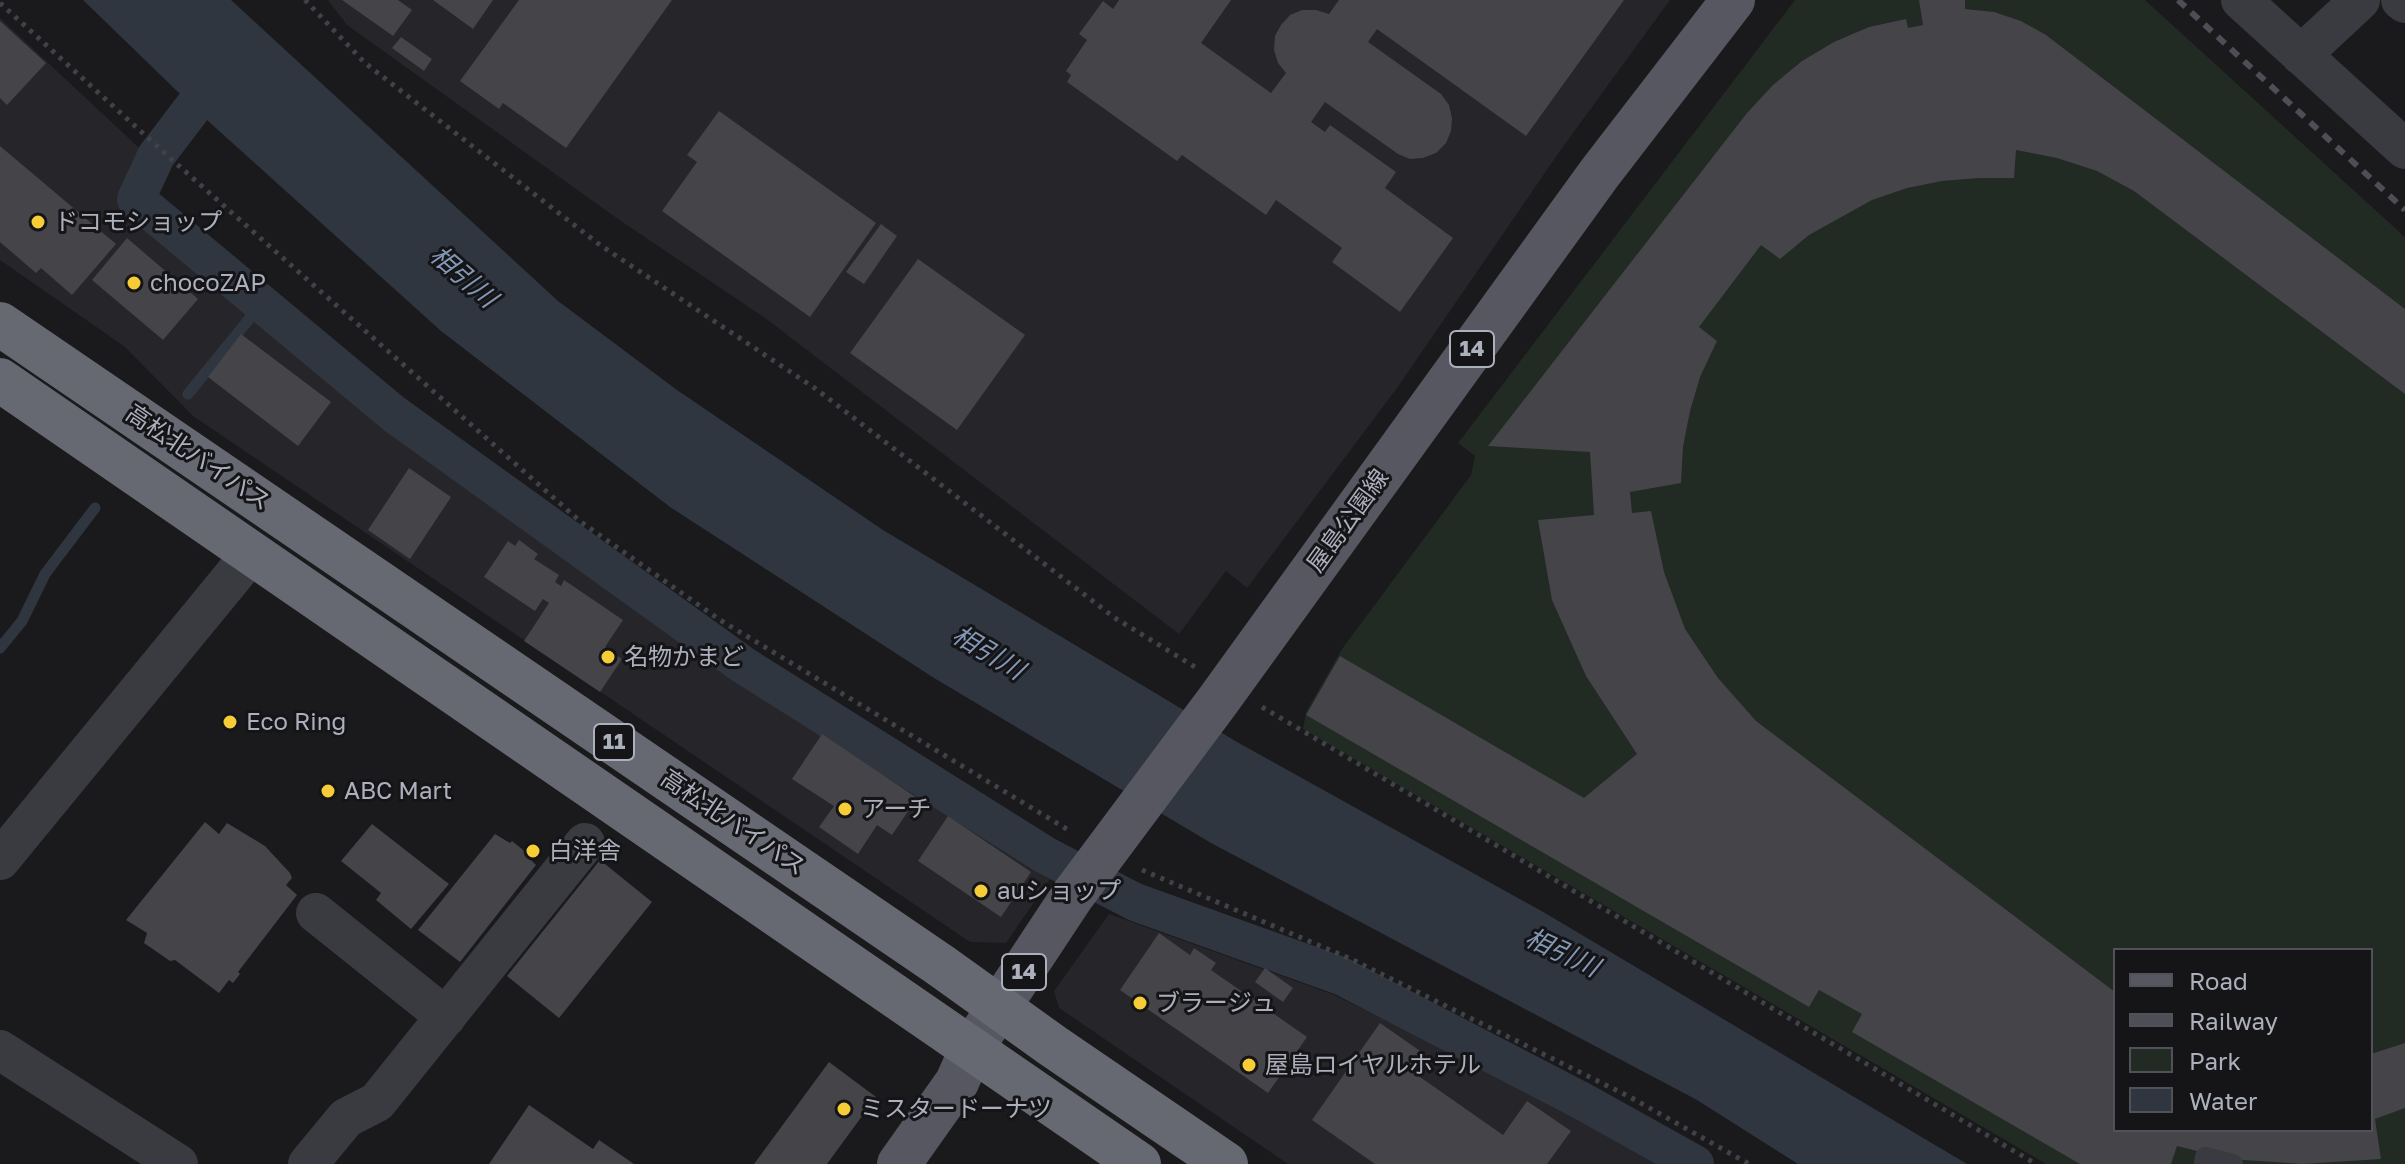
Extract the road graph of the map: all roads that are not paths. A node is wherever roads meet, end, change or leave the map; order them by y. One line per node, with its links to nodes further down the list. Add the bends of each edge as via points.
1 (1733, 0): 12 (main road, 屋島公園線 / 14, via 1599,174 1073,895)
2 (2241, 0): 4 (street)
3 (2360, 0): 4 (street)
4 (2301, 55): 5 (street)
5 (2400, 134)
6 (0, 324): 12 (highway, 高松北バイパス / 11)
7 (0, 380): 8 (highway, 高松北バイパス / 11)
8 (252, 553): 10 (street); 14 (highway, 高松北バイパス / 11)
9 (585, 843): 13 (street)
10 (0, 860)
11 (316, 913): 13 (street)
12 (999, 1007): 14 (main road, 屋島公園線 / 14); 20 (highway, 高松北バイパス / 11)
13 (446, 1017): 17 (street, via 377,1102 346,1118)
14 (972, 1048): 18 (main road, 屋島公園線, via 957,1082); 19 (highway, 高松北バイパス / 11)
15 (0, 1050): 16 (street)
16 (178, 1164)
17 (308, 1164)
18 (899, 1164)
19 (1139, 1164)
20 (1226, 1164)
21 (2204, 1164): 22 (lane, via 2205,1157)
22 (2233, 1164)

